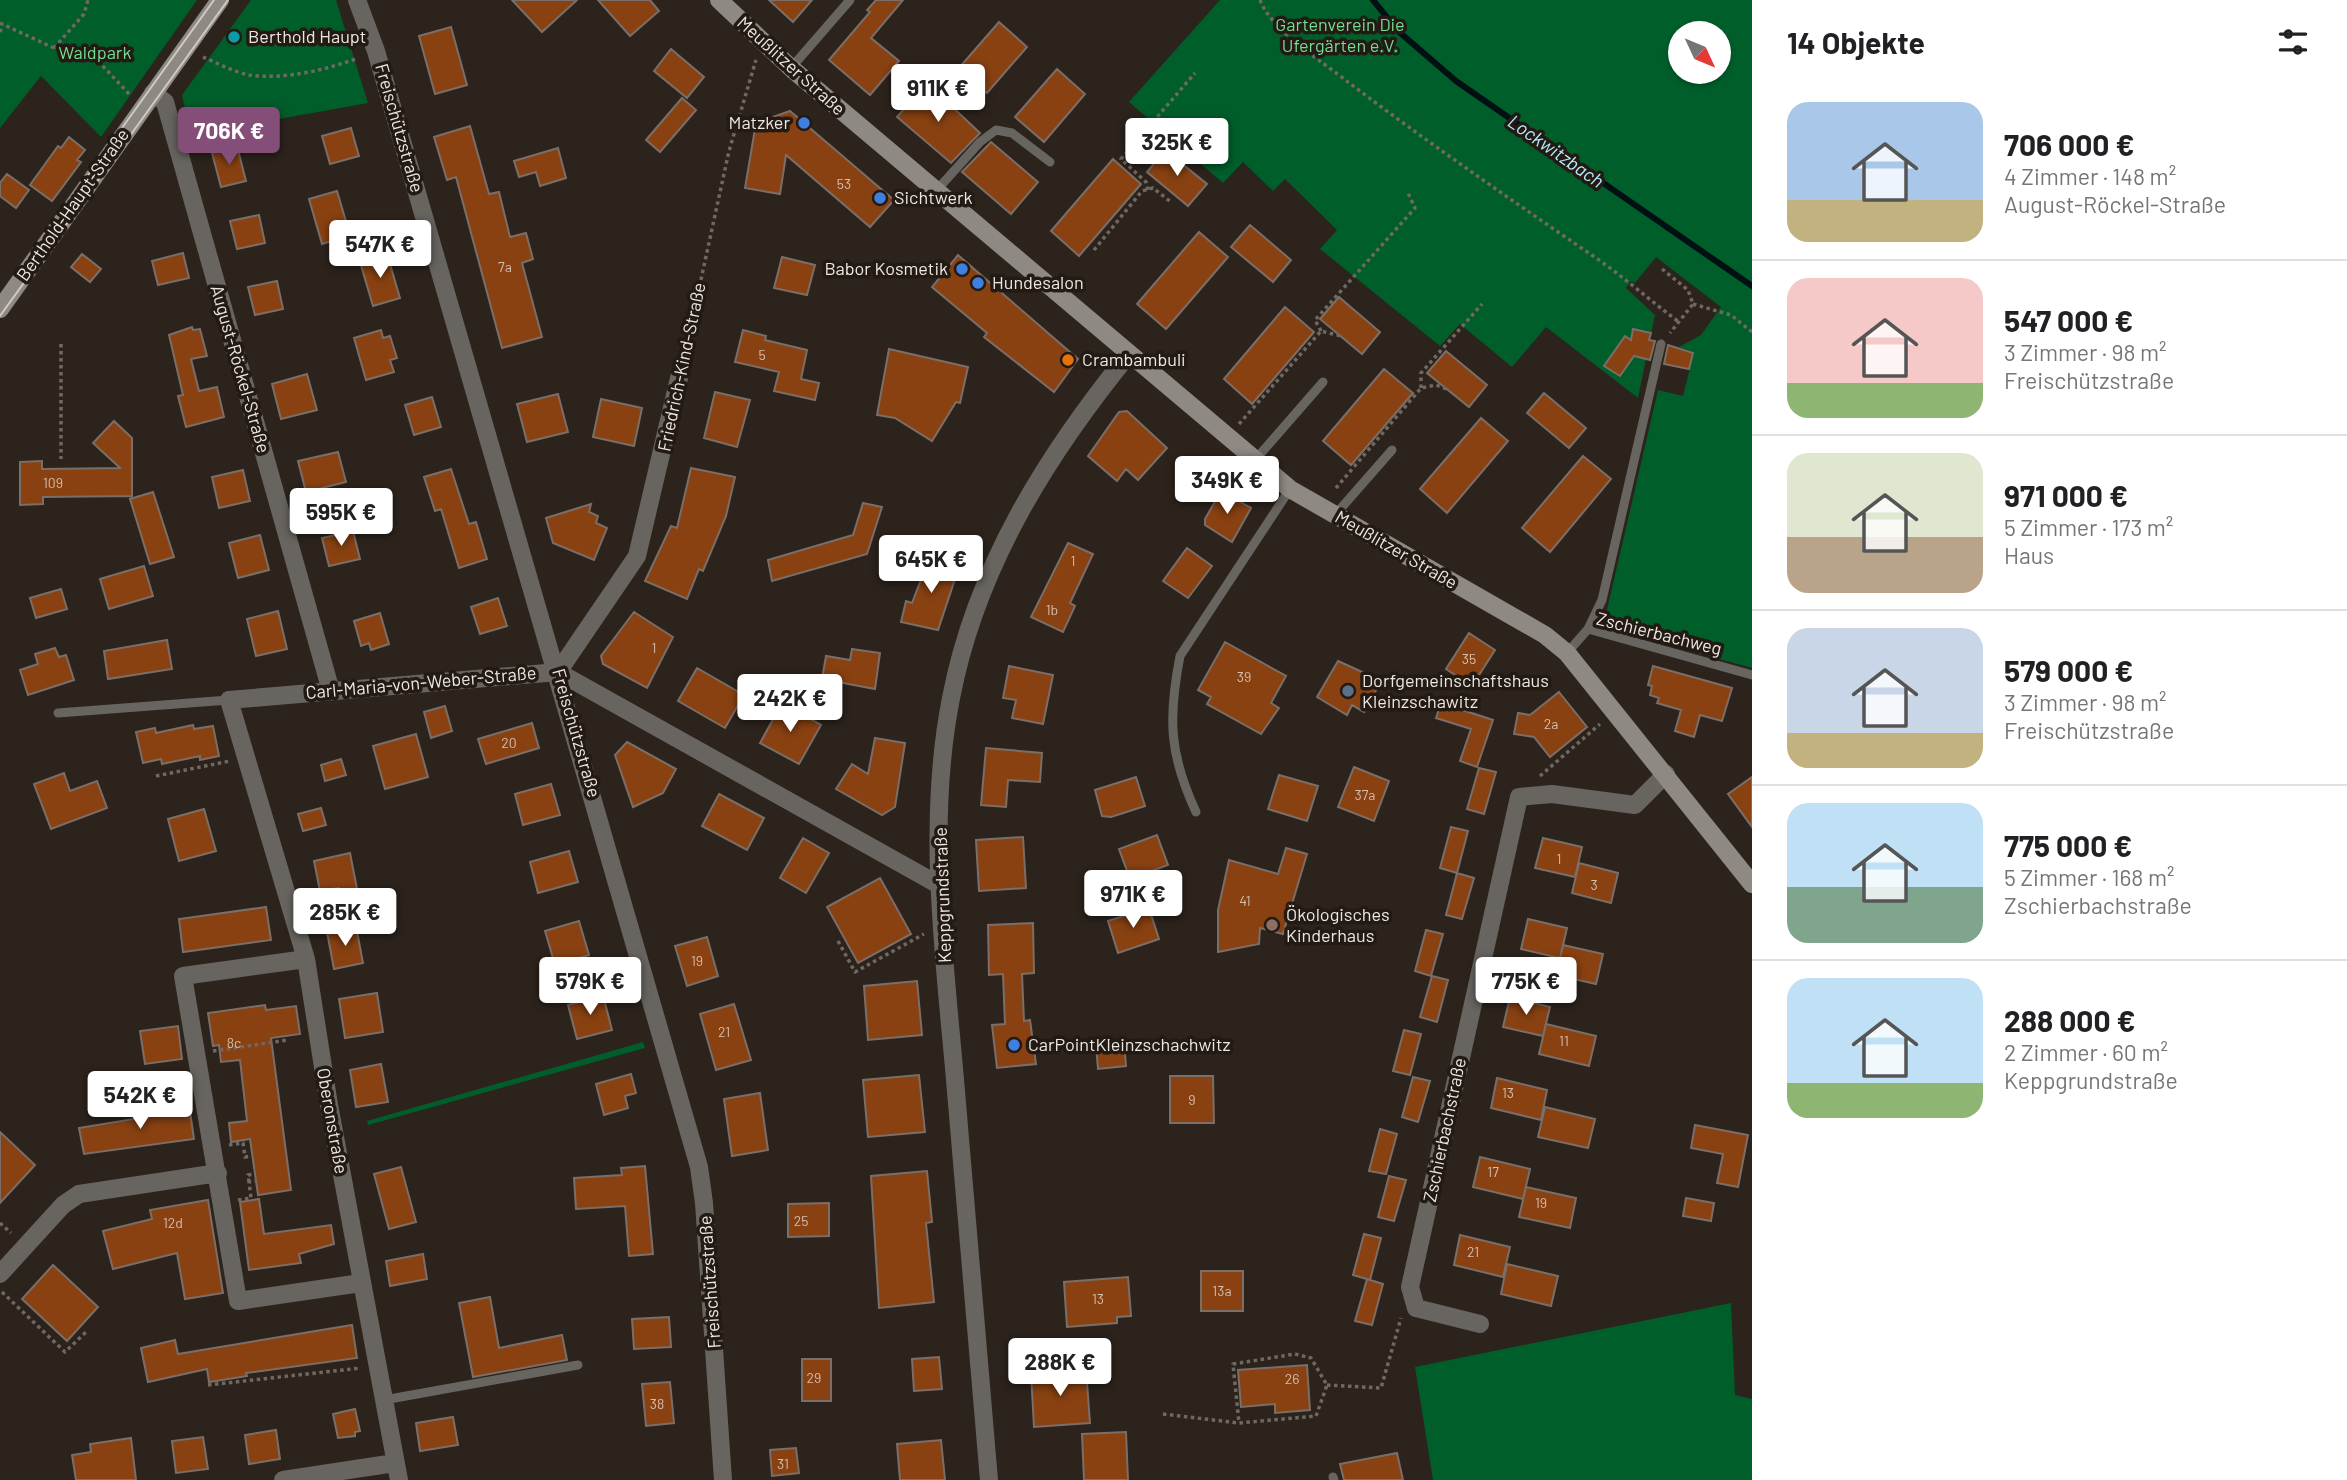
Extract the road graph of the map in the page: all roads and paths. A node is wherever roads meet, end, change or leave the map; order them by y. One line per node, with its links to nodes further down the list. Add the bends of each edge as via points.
1 (89, 0): 10 (path, via 84,14)
2 (220, 0): 11 (street, Berthold-Haupt-Straße)
3 (357, 0): 12 (street, Freischützstraße)
4 (719, 0): 9 (street, Meußlitzer Straße)
5 (850, 0): 13 (lane)
6 (1260, 0): 25 (path, via 1264,12 1309,52 1680,321)
7 (1, 24): 8 (path); 10 (path)
8 (0, 32)
9 (762, 41): 13 (street, Meußlitzer Straße); 33 (path, Friedrich-Kind-Straße, via 729,150)
10 (54, 48): 15 (path, via 99,62)
11 (186, 48): 12 (path, via 249,75 336,66); 16 (street, Berthold-Haupt-Straße)
12 (376, 51): 44 (street, Freischützstraße)
13 (792, 68): 19 (street, Meußlitzer Straße)
14 (1195, 73): 18 (path, via 1121,159 1146,182)
15 (125, 90)
16 (152, 93): 26 (street, Berthold-Haupt-Straße); 46 (street, August-Röckel-Straße, via 165,102)
17 (1050, 162): 19 (lane, via 1020,138 996,130)
18 (1148, 190): 21 (path, via 1153,188); 22 (path, via 1142,191)
19 (936, 191): 32 (street, Meußlitzer Straße)
20 (1408, 193): 27 (path, via 1415,208 1315,320)
21 (1171, 202)
22 (1094, 250)
23 (1662, 269): 25 (path, via 1688,290)
24 (1482, 304): 35 (path, via 1420,373)
25 (1693, 304): 28 (path, via 1731,316)
26 (0, 309)
27 (1321, 331): 29 (path); 36 (path)
28 (1752, 332)
29 (1341, 337)
30 (61, 344): 38 (path)
31 (1661, 344): 42 (lane, via 1602,600)
32 (1128, 355): 36 (street, Meußlitzer Straße); 56 (street, Keppgrundstraße, via 1030,491 978,601 951,699 940,803)
33 (679, 379): 44 (street, Friedrich-Kind-Straße, via 637,556)
34 (1323, 382): 39 (lane)
35 (1421, 388)
36 (1226, 438): 39 (street, Meußlitzer Straße)
37 (1392, 450): 41 (lane)
38 (61, 459)
39 (1254, 461): 40 (street, Meußlitzer Straße)
40 (1290, 489): 41 (street, Meußlitzer Straße); 54 (lane, via 1180,656 1171,736 1184,787)
41 (1335, 515): 43 (street, Meußlitzer Straße, via 1545,635)
42 (1588, 629): 43 (lane, Zschierbachweg); 45 (lane, Zschierbachweg)
43 (1567, 653): 48 (street, Meußlitzer Straße)
44 (558, 672): 46 (street, Carl-Maria-von-Weber-Straße); 56 (street, Carl-Maria-von-Weber-Straße); 84 (street, Freischützstraße, via 699,1167)
45 (1752, 675)
46 (331, 691): 47 (street, Carl-Maria-von-Weber-Straße)
47 (229, 700): 49 (lane, Carl-Maria-von-Weber-Straße); 50 (street, Oberonstraße)
48 (1616, 711): 51 (street, Meußlitzer Straße); 53 (path)
49 (58, 713)
50 (246, 758): 52 (path); 59 (street, Oberonstraße)
51 (1666, 774): 53 (street, via 1635,805 1552,794); 55 (street, Meußlitzer Straße)
52 (156, 776)
53 (1519, 797): 71 (street, Zschierbachstraße)
54 (1196, 811)
55 (1752, 884)
56 (939, 885): 57 (street, Keppgrundstraße)
57 (941, 925): 58 (path, via 855,972); 85 (street, Keppgrundstraße)
58 (838, 942)
59 (306, 959): 61 (street, via 183,976); 70 (street, Oberonstraße)
60 (288, 1040): 61 (path)
61 (197, 1053): 62 (street)
62 (213, 1147): 63 (path, via 243,1143 245,1157); 64 (street)
63 (253, 1156)
64 (218, 1173): 68 (street); 69 (street, via 79,1194 63,1205)
65 (255, 1174): 67 (path, via 248,1175)
66 (256, 1181): 67 (path)
67 (249, 1182): 68 (path, via 251,1198)
68 (222, 1202): 70 (street, via 238,1301)
69 (0, 1274)
70 (361, 1283): 76 (street, Oberonstraße)
71 (1410, 1287): 73 (street, via 1416,1308); 78 (path, via 1381,1388)
72 (0, 1290): 74 (path, via 65,1352)
73 (1480, 1324)
74 (86, 1332)
75 (578, 1364): 79 (lane)
76 (377, 1366): 77 (path); 79 (street, Oberonstraße)
77 (208, 1385)
78 (1327, 1385): 81 (path, via 1316,1416); 81 (path, via 1311,1358 1295,1354 1233,1364)
79 (384, 1400): 82 (street, Oberonstraße)
80 (1163, 1414): 81 (path)
81 (1239, 1423)
82 (397, 1472): 83 (street)
83 (283, 1480)
84 (723, 1480)
85 (989, 1480)

